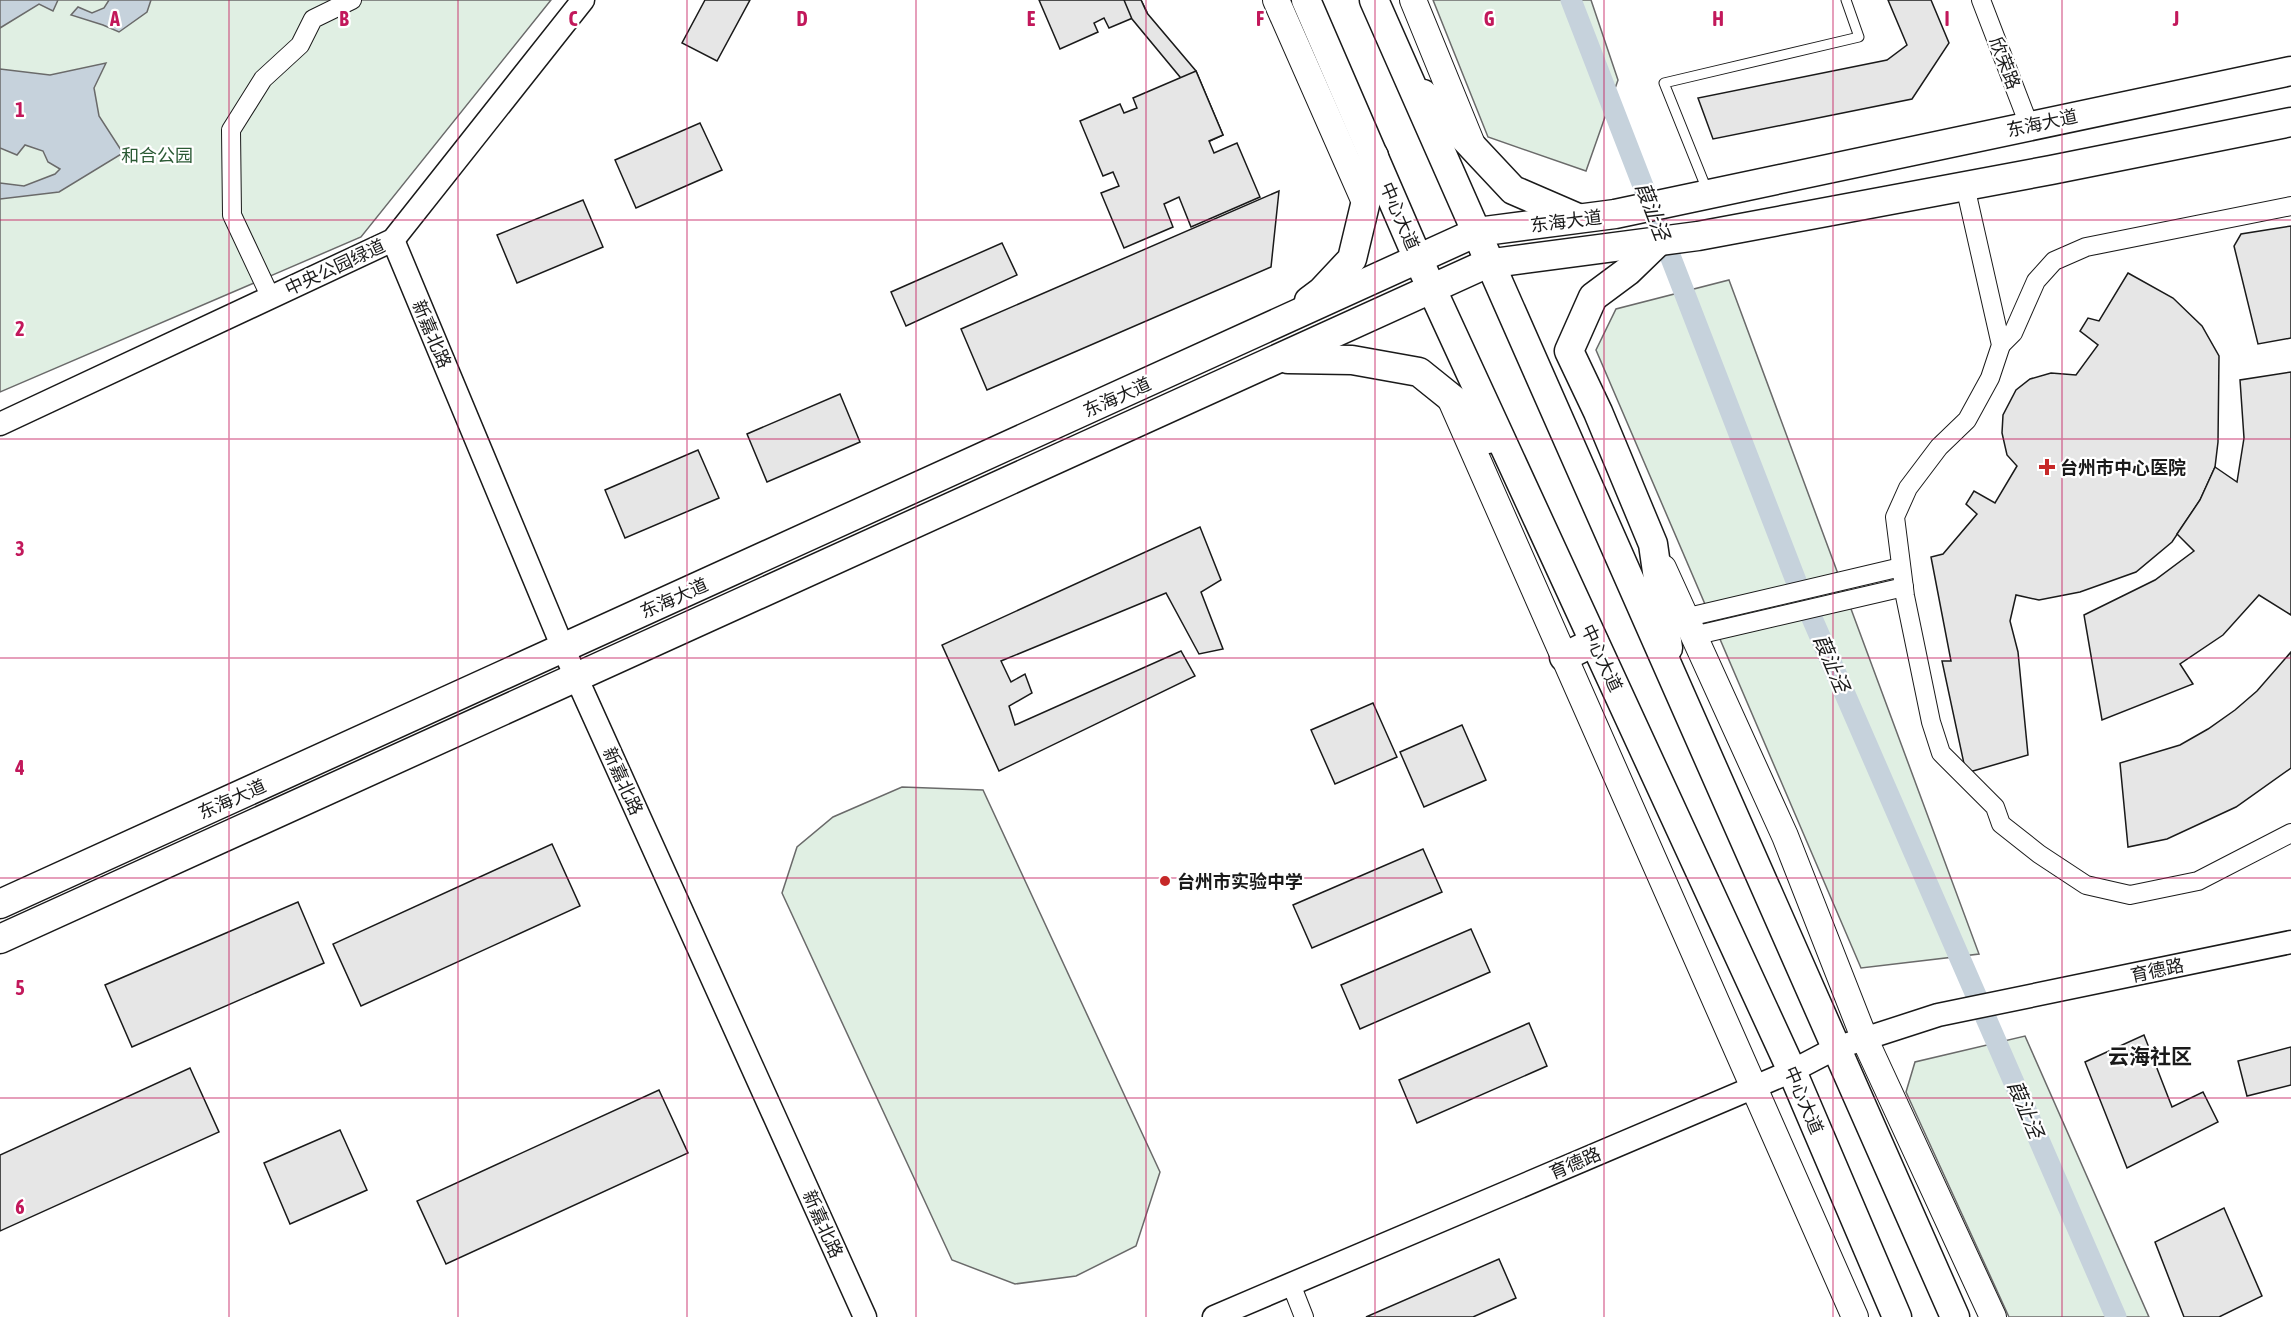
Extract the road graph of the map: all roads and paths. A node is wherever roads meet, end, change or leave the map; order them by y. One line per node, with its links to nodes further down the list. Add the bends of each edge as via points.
1 (352, 0): 26 (street, via 313,19 300,45 263,80 231,130 232,214)
2 (583, 0): 21 (street, 中央公园绿道)
3 (1276, 0): 17 (main road)
4 (1306, 0): 14 (main road, 中心大道)
5 (1374, 0): 10 (main road)
6 (1413, 0): 13 (main road)
7 (1846, 0): 16 (lane, via 1859,37 1664,83)
8 (1981, 0): 12 (street, 欣荣路)
9 (2291, 71): 12 (main road, 东海大道)
10 (1411, 82): 13 (main road); 20 (main road)
11 (2291, 122): 15 (main road, 东海大道)
12 (2029, 125): 16 (main road, 东海大道)
13 (1473, 145): 19 (main road, via 1513,190)
14 (1374, 156): 17 (main road); 23 (main road, 中心大道)
15 (1965, 186): 22 (main road, 东海大道); 28 (street)
16 (1708, 194): 19 (main road, 东海大道)
17 (1365, 202): 27 (main road, via 1352,259 1321,292)
18 (2291, 206): 28 (street, via 2086,247 2054,261 2036,281 2013,333)
19 (1580, 219): 20 (main road, 东海大道)
20 (1477, 232): 23 (main road, 东海大道); 24 (main road)
21 (393, 240): 26 (street, 中央公园绿道); 38 (street, 新嘉北路)
22 (1659, 242): 24 (main road, 东海大道); 33 (main road, via 1593,297 1569,351)
23 (1418, 259): 25 (main road, 中心大道); 27 (main road, 东海大道)
24 (1490, 264): 25 (main road, 东海大道); 40 (main road)
25 (1432, 289): 29 (main road, 东海大道); 32 (main road, 中心大道)
26 (271, 298): 31 (street, 中央公园绿道)
27 (1279, 323): 38 (main road, 东海大道)
28 (2001, 345): 34 (street, via 1990,378 1967,420 1939,447 1908,488 1895,517)
29 (1280, 358): 30 (main road, via 1352,360 1419,372); 41 (main road, 东海大道)
30 (1450, 397): 32 (main road, via 1465,409); 39 (main road)
31 (0, 424)
32 (1519, 479): 37 (main road, 中心大道)
33 (1653, 544): 36 (main road); 40 (main road)
34 (1901, 567): 35 (street); 36 (street, via 1758,601)
35 (1904, 587): 36 (street, via 1766,619); 42 (street, via 1931,722 1941,753 1995,807 2001,824 2067,874 2086,885 2130,895 2198,880)
36 (1689, 627): 46 (main road, via 1785,836)
37 (1594, 642): 39 (main road); 48 (main road, 中心大道)
38 (563, 648): 41 (street, 新嘉北路); 43 (main road, 东海大道)
39 (1564, 657): 49 (main road)
40 (1671, 674): 47 (main road)
41 (577, 678): 44 (main road, 东海大道); 51 (street, 新嘉北路)
42 (2291, 833)
43 (0, 904)
44 (0, 939)
45 (2291, 942): 46 (street, 育德路, via 1938,1015)
46 (1865, 1040): 47 (street, 育德路); 57 (main road)
47 (1836, 1048): 48 (street, 育德路); 56 (main road)
48 (1792, 1071): 49 (street, 育德路); 55 (main road, 中心大道)
49 (1755, 1087): 50 (street, 育德路); 54 (main road)
50 (1291, 1284): 52 (street, 育德路); 53 (street)
51 (865, 1317)
52 (1214, 1317)
53 (1304, 1317)
54 (1856, 1317)
55 (1897, 1317)
56 (1955, 1317)
57 (1993, 1317)

